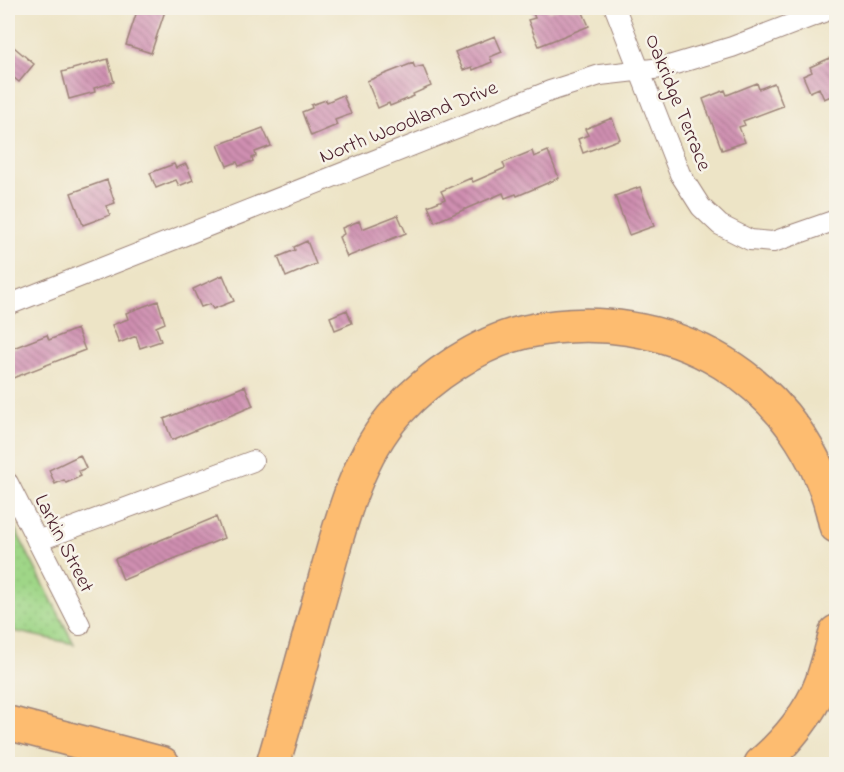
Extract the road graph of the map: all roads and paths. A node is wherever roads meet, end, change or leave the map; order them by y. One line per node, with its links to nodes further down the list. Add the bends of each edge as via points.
1 (615, 8): 3 (street, Oakridge Terrace)
2 (834, 8): 3 (street, North Woodland Drive, via 732,47 662,68)
3 (639, 70): 4 (street, Oakridge Terrace, via 680,174 701,207 720,225 750,240 773,242); 5 (street, North Woodland Drive, via 600,75 550,91)
4 (837, 220)
5 (8, 305)
6 (253, 462): 10 (street)
7 (837, 478): 14 (highway, via 818,438 792,401 737,353 692,329 650,316 602,310 559,311 486,330 437,356 400,390 366,432 346,468 328,520)
8 (8, 483): 10 (street, Larkin Street)
9 (837, 526): 14 (highway, via 815,462 796,430 772,402 734,369 703,350 669,336 629,327 578,325 524,332 502,340 465,357 436,377 398,411 377,440 358,476)
10 (37, 541): 11 (street, Larkin Street)
11 (80, 625)
12 (837, 632): 16 (highway, via 821,684 802,719)
13 (8, 723): 15 (highway)
14 (267, 757)
15 (163, 765)
16 (761, 765)

